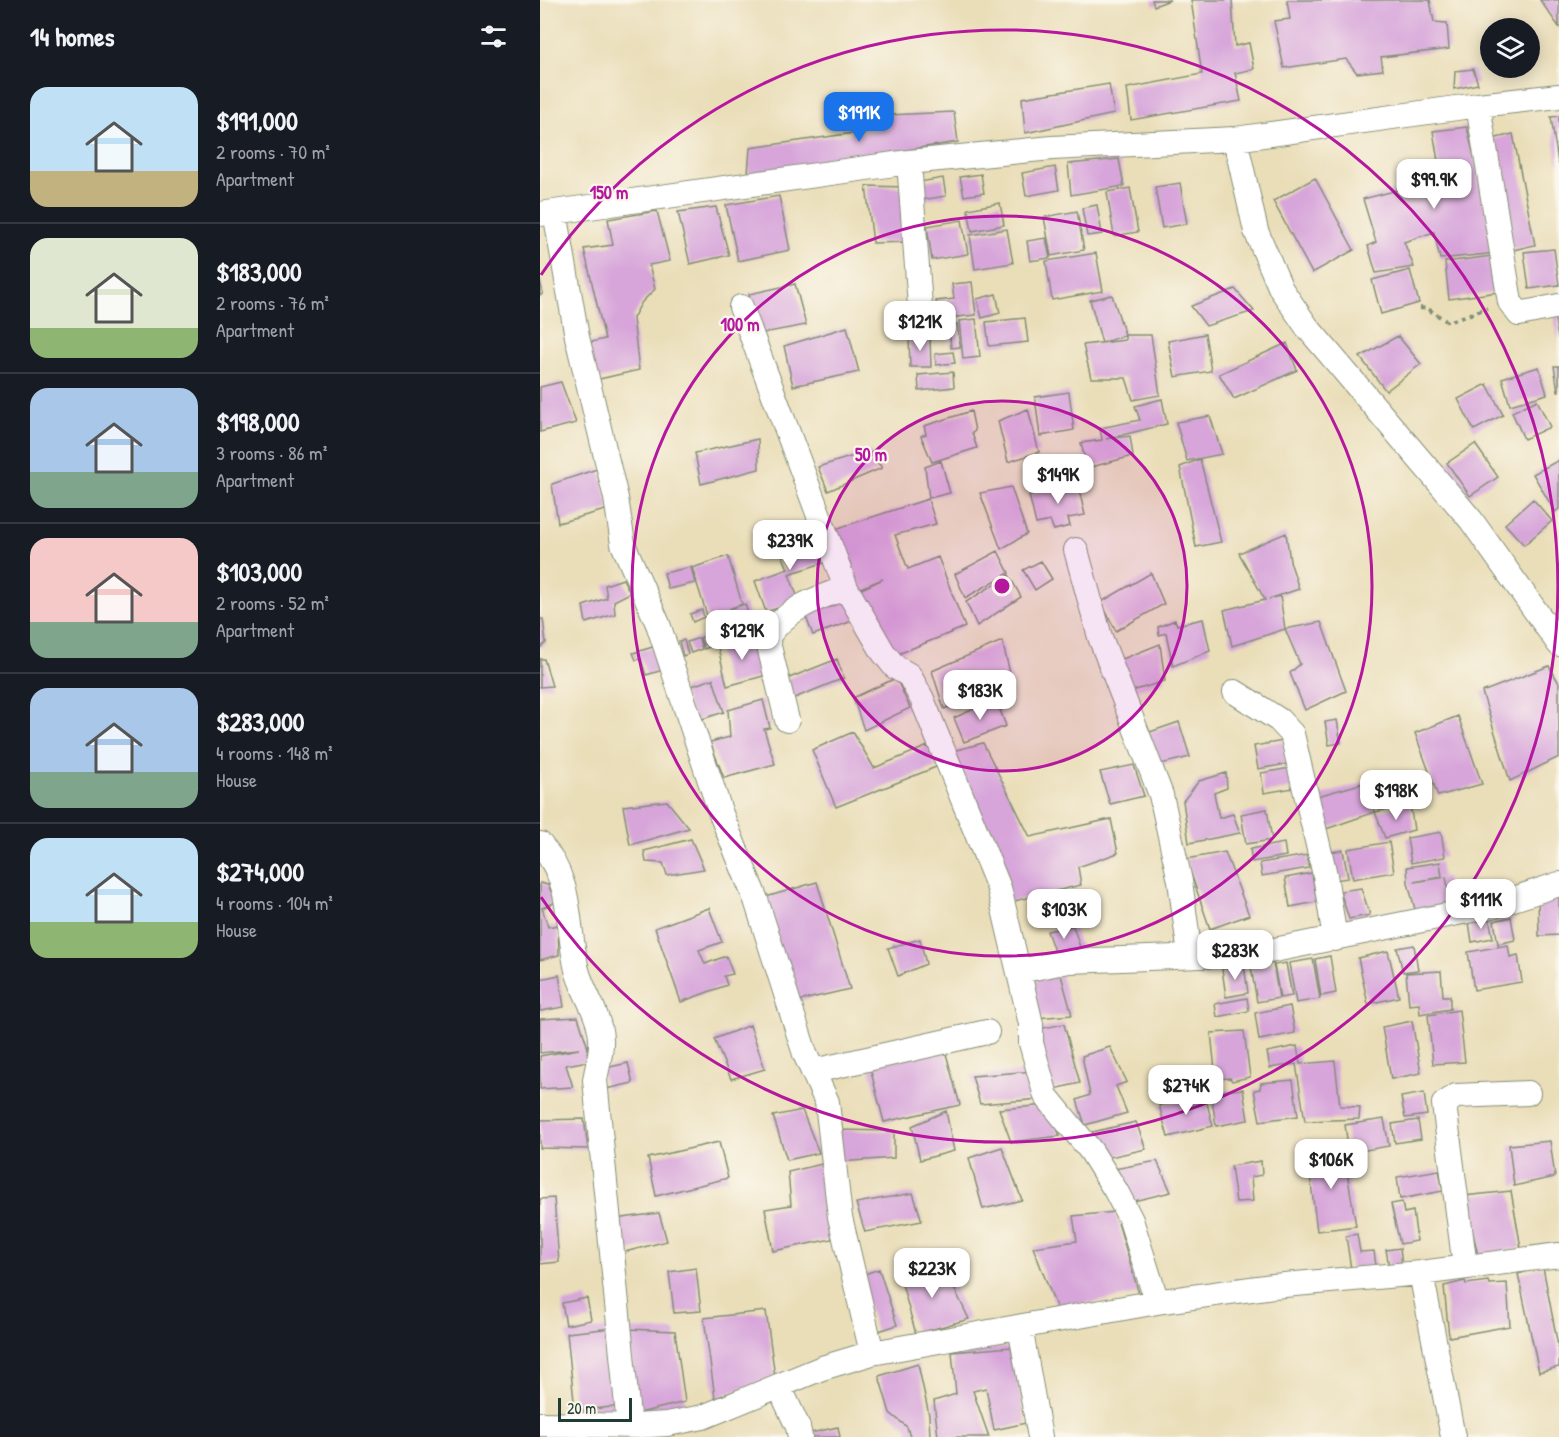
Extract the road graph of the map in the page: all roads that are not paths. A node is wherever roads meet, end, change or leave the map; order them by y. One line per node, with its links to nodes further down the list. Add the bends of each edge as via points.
1 (1559, 96): 2 (street)
2 (1478, 105): 3 (street); 6 (street, via 1510,300 1519,314)
3 (1236, 139): 4 (street, via 1052,148); 11 (street, via 1256,231 1281,289 1307,327 1471,520)
4 (909, 162): 5 (street); 8 (street)
5 (547, 213): 20 (street, via 616,498 623,543 658,624 721,814 756,900 805,1054)
6 (1559, 306)
7 (741, 307): 10 (street)
8 (921, 319)
9 (1077, 550): 17 (street, via 1100,637 1161,795 1175,852)
10 (846, 588): 13 (street, via 810,600 783,617 767,638); 18 (street, via 884,652 895,667 909,675 930,716 999,888)
11 (1559, 644)
12 (1235, 692): 16 (street, via 1292,734 1325,875)
13 (787, 720)
14 (540, 844): 30 (street, via 563,883 570,907 577,969 601,1040 595,1080)
15 (1559, 884): 16 (street, via 1492,906)
16 (1335, 939): 17 (street, via 1254,954)
17 (1190, 956): 18 (street, via 1069,961)
18 (1019, 971): 25 (street, via 1032,1030 1031,1043 1046,1096 1091,1151 1116,1191 1131,1221)
19 (987, 1032): 20 (street)
20 (814, 1071): 27 (street, via 827,1102 840,1217)
21 (1528, 1093): 23 (street, via 1456,1096 1444,1104)
22 (1559, 1255): 23 (street)
23 (1465, 1267): 24 (street)
24 (1421, 1273): 25 (street, via 1273,1286); 33 (street)
25 (1157, 1302): 26 (street)
26 (1020, 1327): 27 (street); 32 (street)
27 (872, 1353): 28 (street)
28 (779, 1386): 30 (street, via 703,1417); 31 (street)
29 (540, 1424): 30 (street)
30 (645, 1430)
31 (800, 1437)
32 (1040, 1437)
33 (1453, 1437)

